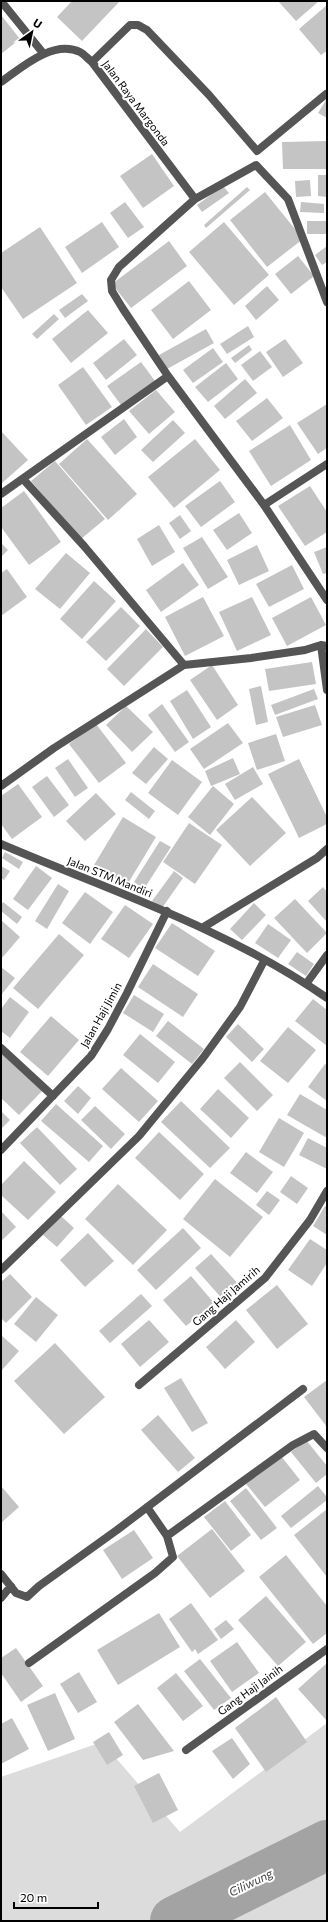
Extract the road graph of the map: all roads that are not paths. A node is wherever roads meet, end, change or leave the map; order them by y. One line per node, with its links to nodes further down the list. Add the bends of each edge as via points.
1 (1, 1): 2 (street)
2 (43, 53): 3 (street, Jalan Raya Margonda, via 63,49 79,52); 4 (street)
3 (92, 62): 5 (street, via 130,25 142,27 209,95 257,151); 6 (street, Jalan Raya Margonda)
4 (1, 82)
5 (326, 94)
6 (195, 199): 7 (street, via 256,165 288,199); 8 (street, via 119,267 111,280 112,291)
7 (327, 302)
8 (168, 376): 10 (street); 12 (street)
9 (327, 464): 12 (street)
10 (23, 479): 11 (street); 15 (street, via 84,546)
11 (1, 494)
12 (264, 505): 13 (street)
13 (327, 600)
14 (324, 646): 15 (street, via 251,658); 16 (street)
15 (184, 665): 17 (street, via 54,748)
16 (327, 690)
17 (1, 786)
18 (1, 844): 20 (street, Jalan STM Mandiri)
19 (327, 849): 21 (street, via 317,858)
20 (167, 911): 21 (street, Jalan STM Mandiri); 27 (street, Jalan Haji Jimin, via 104,1036 91,1056)
21 (202, 928): 23 (street, Jalan STM Mandiri)
22 (327, 955): 24 (street)
23 (264, 961): 24 (street, Jalan STM Mandiri); 30 (street, via 240,1007 204,1058 139,1136)
24 (306, 984): 25 (street, Jalan STM Mandiri)
25 (327, 998)
26 (1, 1048): 27 (street)
27 (53, 1096): 28 (street, Jalan Haji Jimin)
28 (1, 1150)
29 (327, 1191): 31 (street, Gang Haji Jamirih, via 310,1220 265,1278)
30 (1, 1270)
31 (139, 1385)
32 (303, 1389): 34 (street)
33 (327, 1448): 35 (street, via 314,1434 293,1445)
34 (147, 1507): 35 (street); 37 (street, via 27,1597 16,1593)
35 (167, 1536): 40 (street, via 174,1557)
36 (1, 1574): 37 (street)
37 (11, 1586): 38 (street)
38 (1, 1598)
39 (327, 1649): 41 (street, Gang Haji Jainih)
40 (29, 1663)
41 (186, 1750)

